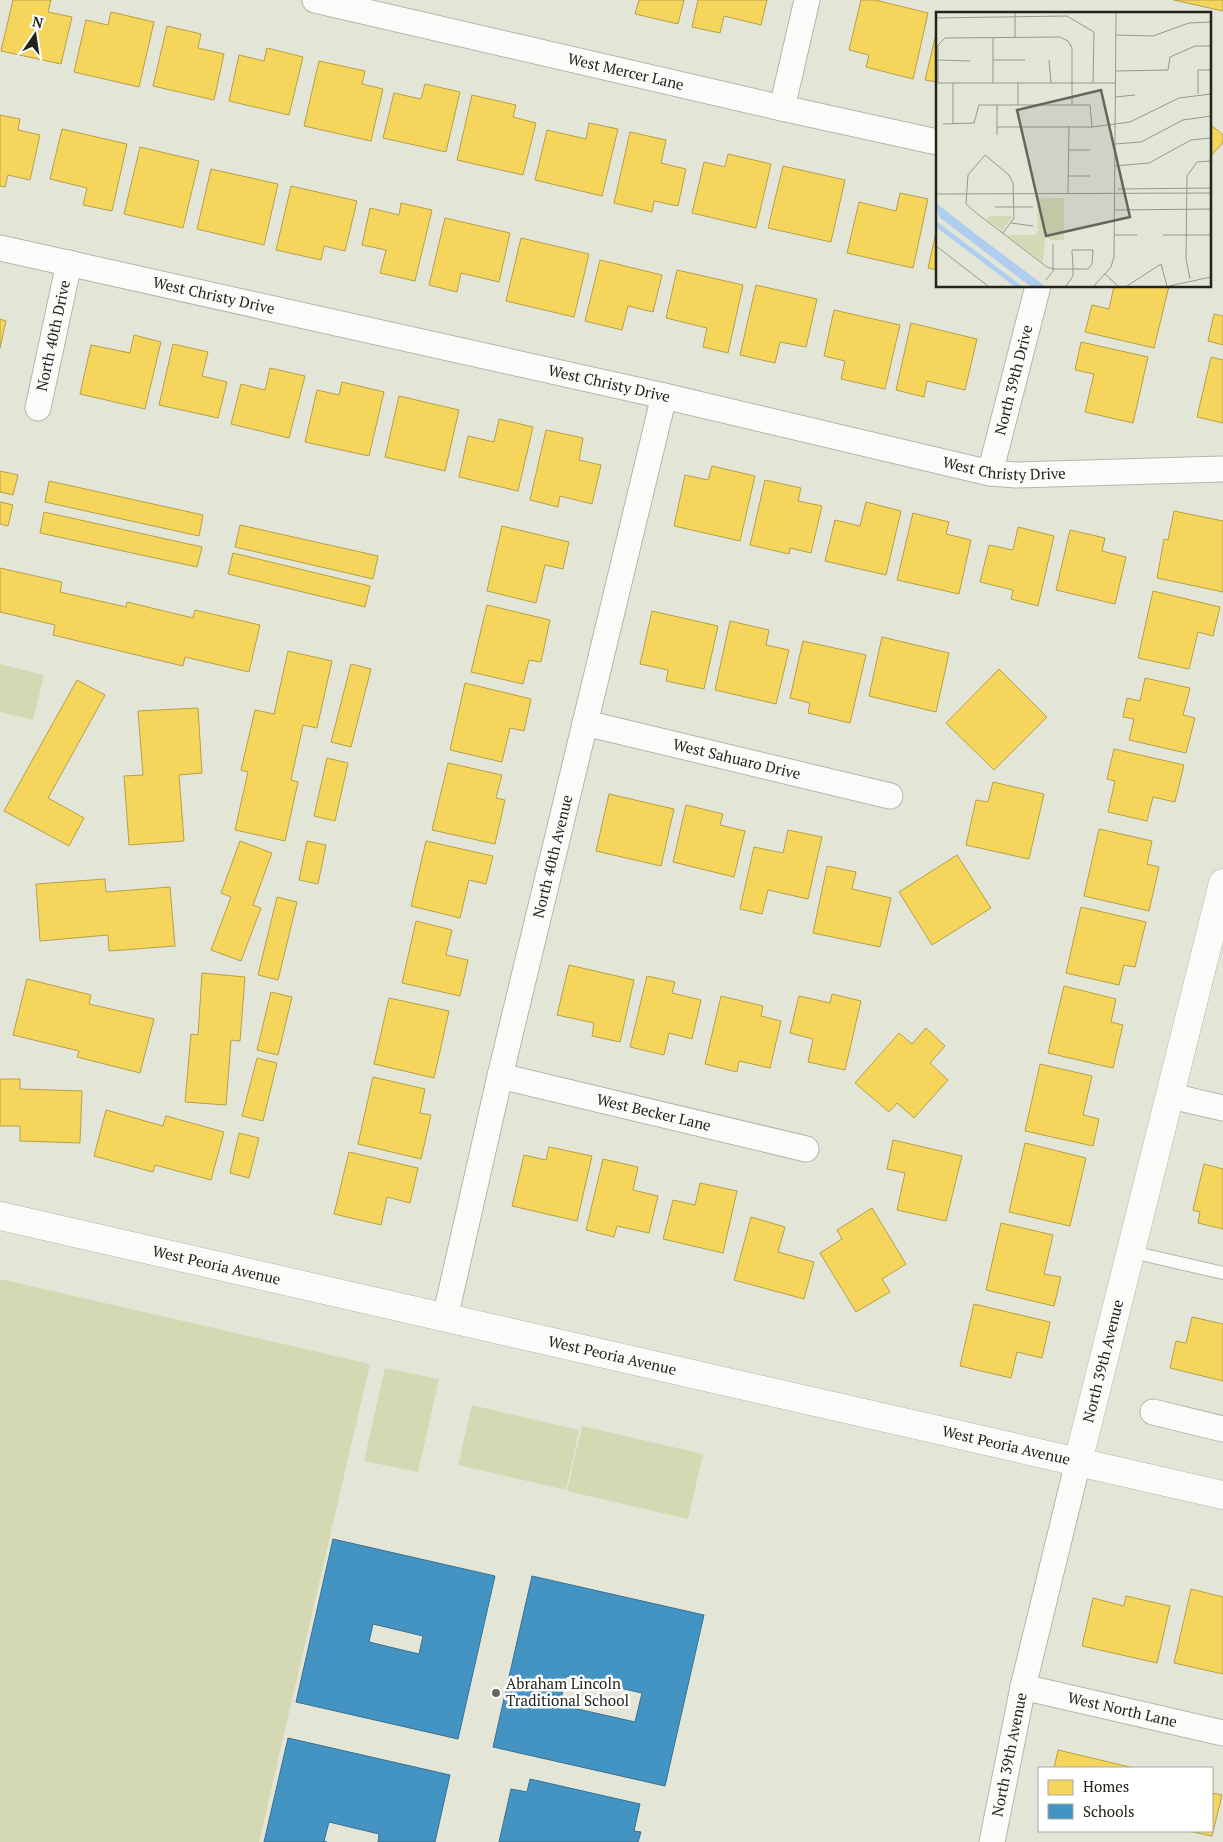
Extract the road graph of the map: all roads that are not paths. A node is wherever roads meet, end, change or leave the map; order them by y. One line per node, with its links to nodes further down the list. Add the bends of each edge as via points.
1 (315, 0): 3 (street, West Mercer Lane)
2 (806, 0): 3 (street)
3 (782, 108): 4 (street, West Mercer Lane)
4 (936, 142)
5 (0, 248): 6 (street, West Christy Drive)
6 (69, 263): 8 (street, West Christy Drive); 9 (street, North 40th Drive)
7 (1037, 288): 11 (street, North 39th Drive)
8 (664, 396): 11 (street, West Christy Drive); 12 (street, North 40th Avenue)
9 (38, 408)
10 (1223, 468): 11 (street, West Christy Drive)
11 (990, 473)
12 (585, 723): 13 (street, West Sahuaro Drive); 16 (street, North 40th Avenue)
13 (890, 796)
14 (1223, 883): 15 (main road, North 39th Avenue)
15 (1215, 950): 17 (main road, North 39th Avenue)
16 (500, 1076): 19 (street, West Becker Lane); 23 (street, North 40th Avenue)
17 (1171, 1096): 18 (street); 21 (main road, North 39th Avenue)
18 (1223, 1108)
19 (806, 1149)
20 (0, 1216): 23 (main road, West Peoria Avenue)
21 (1132, 1252): 22 (lane); 26 (main road, North 39th Avenue)
22 (1223, 1273)
23 (445, 1318): 26 (main road, West Peoria Avenue)
24 (1153, 1412): 25 (street)
25 (1223, 1429)
26 (1078, 1462): 27 (main road, West Peoria Avenue); 28 (street, North 39th Avenue)
27 (1223, 1495)
28 (1023, 1687): 29 (street, West North Lane); 30 (street, North 39th Avenue)
29 (1223, 1733)
30 (992, 1842)

